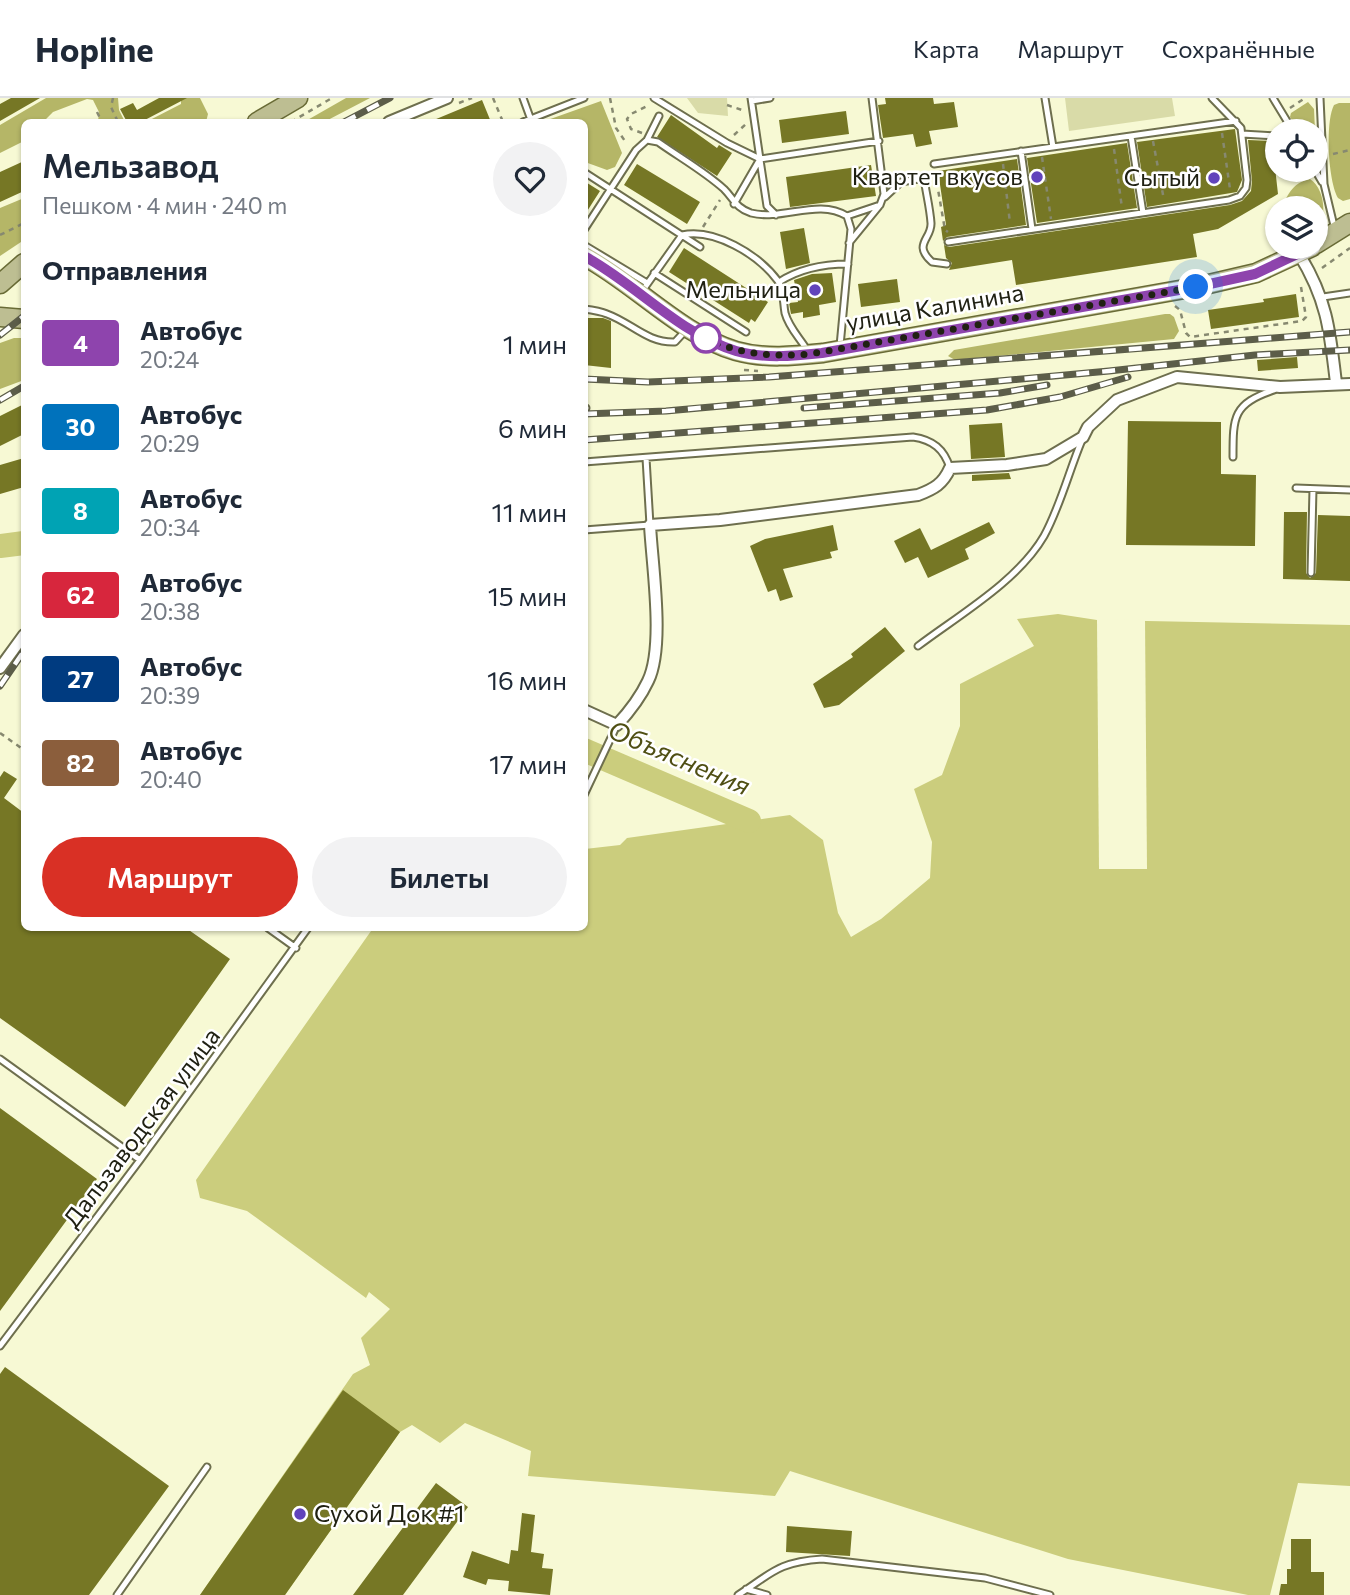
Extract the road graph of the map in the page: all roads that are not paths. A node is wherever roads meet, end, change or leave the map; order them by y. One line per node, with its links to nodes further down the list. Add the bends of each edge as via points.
1 (298, 98): 14 (main road)
2 (447, 98): 15 (street)
3 (523, 98): 16 (lane)
4 (584, 98): 17 (lane)
5 (654, 98): 27 (lane)
6 (770, 98): 12 (lane)
7 (872, 98): 24 (lane)
8 (1045, 98): 25 (lane)
9 (1212, 98): 19 (lane)
10 (1273, 98): 18 (lane)
11 (1320, 98): 30 (lane)
12 (751, 99): 27 (lane)
13 (659, 116): 23 (lane)
14 (262, 119)
15 (396, 119)
16 (531, 119)
17 (533, 119)
18 (1286, 119)
19 (1236, 121): 20 (lane); 22 (lane)
20 (1242, 134): 21 (lane); 34 (lane, via 1247,180 1240,196)
21 (1265, 135)
22 (1131, 136): 25 (lane); 34 (lane)
23 (648, 138): 31 (lane); 33 (lane, via 726,191)
24 (879, 141): 27 (lane); 32 (lane)
25 (1054, 147): 26 (lane)
26 (1021, 151): 28 (lane); 39 (lane)
27 (760, 159): 33 (lane); 35 (lane, via 767,206)
28 (934, 163)
29 (588, 175): 31 (lane)
30 (1324, 184): 38 (lane)
31 (611, 189): 37 (lane); 40 (lane)
32 (882, 202): 36 (lane); 42 (lane); 49 (lane, via 901,182 924,178 932,227 923,250 932,262)
33 (734, 204): 35 (lane, via 752,213)
34 (1143, 213): 39 (lane)
35 (776, 215): 36 (lane, via 822,208)
36 (847, 216): 42 (lane)
37 (588, 224)
38 (1343, 228)
39 (1032, 229): 41 (lane)
40 (682, 235): 43 (lane); 51 (lane); 52 (lane, via 713,236 749,255)
41 (948, 242)
42 (849, 243): 48 (lane)
43 (700, 247)
44 (588, 248): 54 (lane)
45 (588, 258): 54 (main road, улица Калинина)
46 (1286, 259): 62 (main road, улица Калинина, via 1255,274 1196,287)
47 (1308, 259): 56 (street)
48 (848, 264): 52 (lane, via 822,266); 62 (lane)
49 (947, 264)
50 (21, 266): 53 (main road)
51 (654, 273): 54 (lane); 61 (lane)
52 (779, 282): 63 (lane, via 792,329)
53 (0, 285)
54 (644, 288): 60 (main road, улица Калинина)
55 (1350, 293): 56 (lane)
56 (1323, 297): 64 (street)
57 (588, 310): 60 (lane, via 606,313 662,342 675,342)
58 (0, 317): 59 (main road)
59 (21, 319)
60 (689, 327): 63 (main road, улица Калинина, via 736,351 767,356)
61 (746, 332)
62 (840, 349): 63 (main road, улица Калинина)
63 (810, 354)
64 (1336, 383): 65 (street); 66 (street)
65 (1350, 384)
66 (1280, 387): 67 (street, via 1177,377 1117,400); 68 (lane, via 1238,409)
67 (1083, 437): 71 (street, via 1036,461); 79 (lane, via 1044,535 1030,556)
68 (1233, 457)
69 (646, 458): 70 (lane); 71 (lane, via 913,437 939,448); 75 (lane)
70 (588, 462)
71 (950, 468): 75 (street, via 945,480 918,495)
72 (1296, 488): 73 (lane)
73 (1313, 489): 74 (lane); 77 (lane)
74 (1350, 489)
75 (650, 525): 76 (lane); 82 (street, via 655,654 649,680)
76 (588, 530)
77 (1311, 573)
78 (21, 639): 80 (street)
79 (918, 646)
80 (0, 668)
81 (588, 712): 82 (street)
82 (617, 724): 83 (lane)
83 (588, 787)
84 (272, 931): 86 (lane)
85 (306, 931): 86 (lane, Дальзаводская улица)
86 (296, 948): 88 (lane, Дальзаводская улица)
87 (0, 1059): 88 (lane)
88 (140, 1160): 89 (lane, Дальзаводская улица)
89 (0, 1346)
90 (207, 1467): 92 (lane)
91 (746, 1590): 93 (lane); 94 (lane); 95 (lane, via 778,1566 822,1559 985,1578)
92 (117, 1595)
93 (737, 1595)
94 (767, 1595)
95 (1049, 1595)

